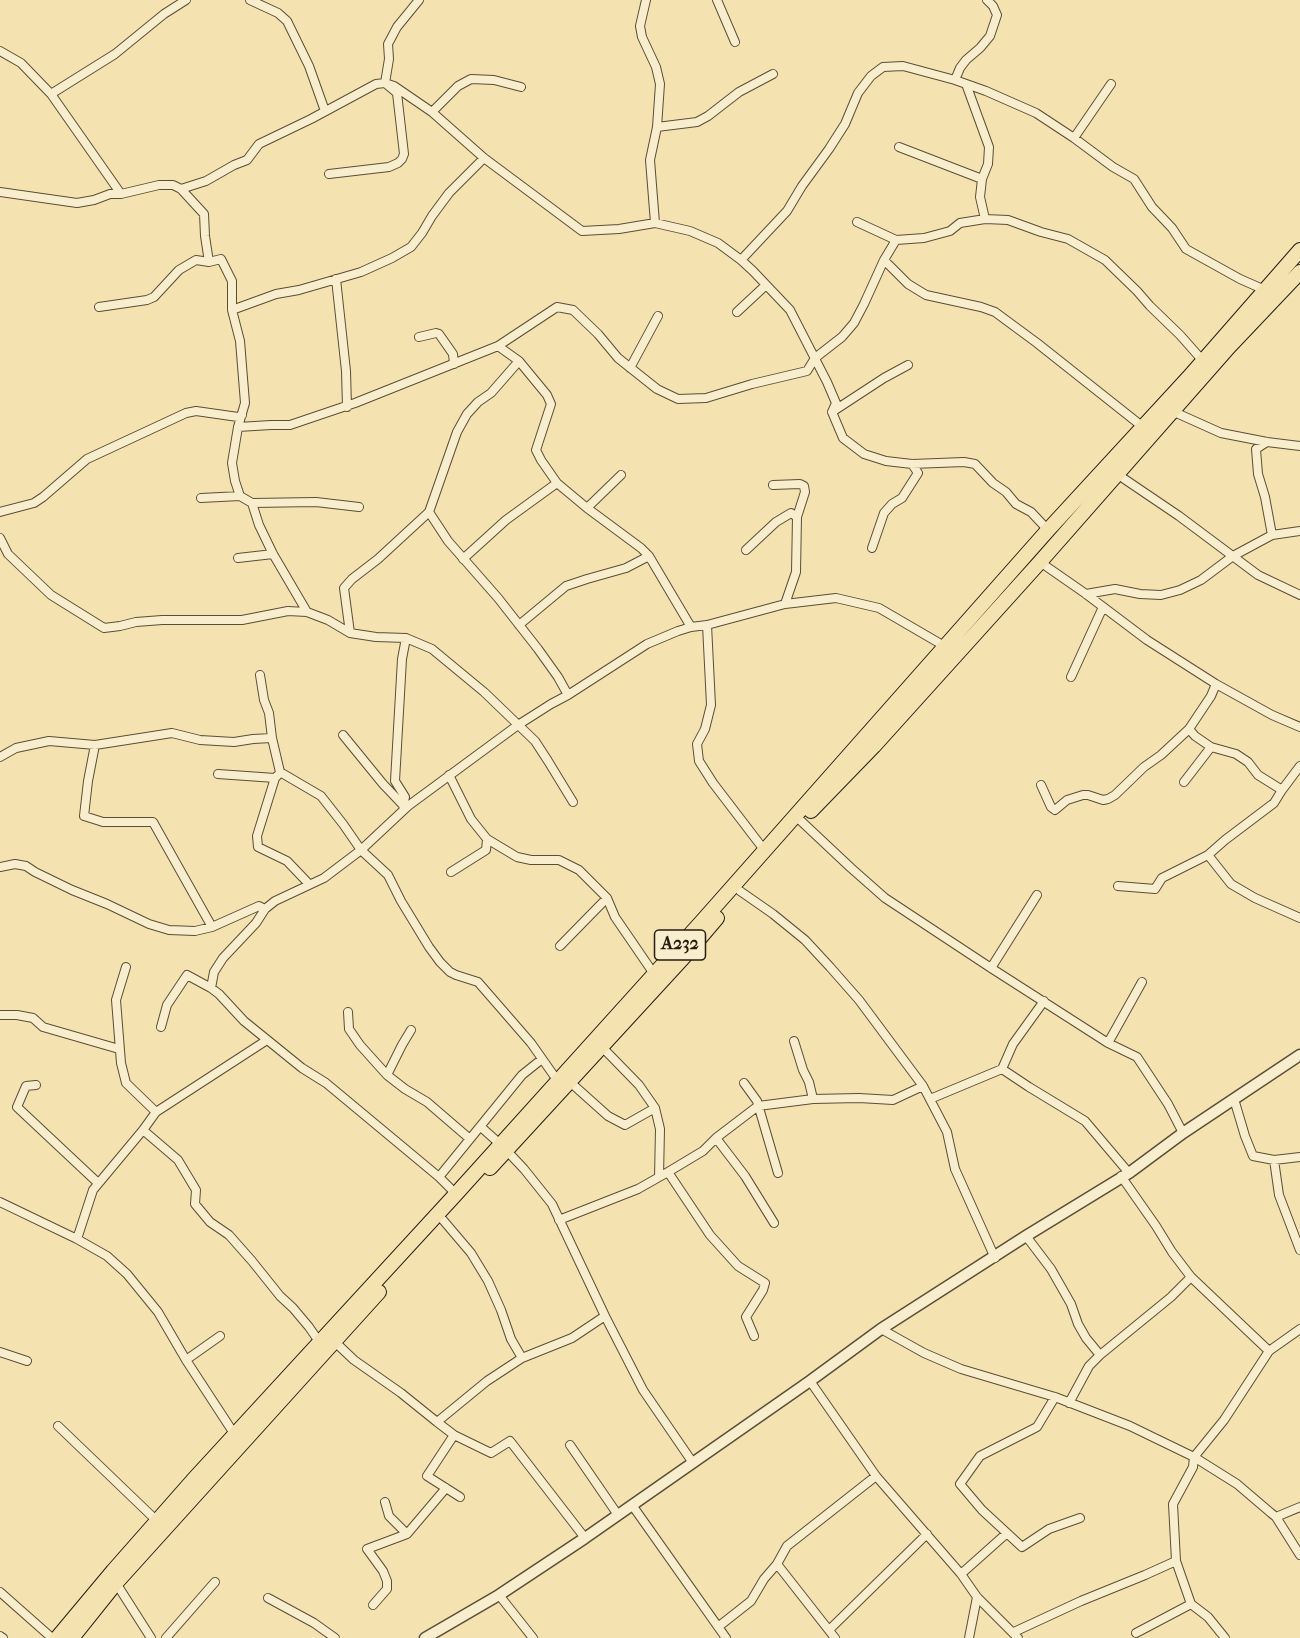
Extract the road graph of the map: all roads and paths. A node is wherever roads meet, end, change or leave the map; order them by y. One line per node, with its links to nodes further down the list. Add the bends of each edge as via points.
1 (186, 0): 15 (street, via 115,54)
2 (250, 0): 16 (street, via 286,21 309,66)
3 (419, 0): 11 (street, via 388,44)
4 (646, 0): 18 (street, via 640,26 660,84)
5 (717, 0): 7 (street)
6 (987, 0): 10 (street, via 997,15 990,36 966,60)
7 (735, 42)
8 (0, 51): 15 (street, via 21,63)
9 (773, 74): 18 (street, via 697,122)
10 (955, 80): 12 (street); 32 (street, via 903,66 883,67 870,76 829,149 787,211)
11 (385, 83): 16 (street); 17 (street); 22 (street, via 397,93 402,159 389,167)
12 (966, 84): 19 (street, via 1036,113); 23 (street, via 989,147)
13 (1111, 84): 19 (street)
14 (521, 87): 17 (street, via 471,79 458,86)
15 (51, 94): 26 (street)
16 (325, 111): 24 (street, via 260,144 247,160)
17 (432, 112): 21 (street)
18 (657, 127): 29 (street, via 650,160)
19 (1074, 138): 38 (street, via 1134,178 1186,249)
20 (899, 147): 23 (street)
21 (484, 158): 29 (street, via 582,231); 36 (street, via 449,193 411,247 361,272)
22 (329, 174)
23 (982, 179): 27 (street, via 980,197)
24 (181, 189): 26 (street, via 159,185); 34 (street, via 204,214)
25 (0, 192): 26 (street, via 77,203)
26 (121, 194)
27 (985, 219): 30 (street, via 960,223 951,231 924,238); 47 (street, via 1008,220 1068,239 1105,260)
28 (857, 222): 30 (street)
29 (655, 223): 32 (street, via 718,243)
30 (896, 240): 33 (street)
31 (1300, 250): 38 (highway, A232)
32 (741, 260): 37 (street)
33 (884, 260): 45 (street, via 854,323); 56 (street, via 926,296 995,312)
34 (209, 262): 39 (street, via 196,260 179,270 147,300); 40 (street, via 221,259 232,281)
35 (1300, 272): 52 (highway, A232)
36 (336, 279): 40 (street); 51 (street)
37 (766, 285): 41 (street); 45 (street, via 790,310)
38 (1265, 290): 47 (highway, A232)
39 (99, 308)
40 (232, 310): 54 (street, via 240,341 245,403)
41 (737, 312)
42 (658, 316): 50 (street)
43 (419, 337): 48 (street, via 439,334 453,354)
44 (498, 346): 46 (street); 48 (street); 50 (street, via 557,307 573,310)
45 (814, 358): 50 (street, via 807,371 706,398 678,399); 53 (street, via 836,404)
46 (519, 361): 62 (street, via 551,404 536,450); 70 (street, via 467,414)
47 (1203, 361): 56 (highway, A232)
48 (454, 364): 51 (street)
49 (908, 365): 53 (street)
50 (630, 368)
51 (346, 406): 55 (street, via 290,425)
52 (1172, 411): 57 (street, via 1221,433); 60 (highway, A232)
53 (832, 412): 59 (street, via 843,438 864,454)
54 (242, 415): 55 (street); 69 (street, via 186,412 87,459 34,502)
55 (238, 427): 64 (street, via 232,463)
56 (1143, 427): 72 (highway, A232)
57 (1267, 442): 58 (street); 74 (street, via 1256,449)
58 (1300, 446)
59 (912, 464): 72 (street, via 975,464); 76 (street, via 918,473 902,498 884,513)
60 (1117, 474): 80 (street); 83 (highway, A232)
61 (621, 476): 68 (street)
62 (557, 483): 68 (street); 82 (street, via 499,526)
63 (773, 485): 71 (street, via 804,486)
64 (240, 496): 65 (street); 66 (street)
65 (201, 498)
66 (252, 504): 67 (street, via 316,502); 78 (street)
67 (359, 507)
68 (587, 508): 79 (street)
69 (0, 512)
70 (429, 512): 82 (street); 92 (street, via 344,588)
71 (797, 516): 77 (street, via 791,513 776,522); 86 (street, via 796,572)
72 (1048, 530): 94 (highway, A232)
73 (1300, 531): 74 (street)
74 (1272, 535): 80 (street)
75 (0, 538): 88 (street, via 8,554 51,595 104,628 136,622 242,620 288,611)
76 (873, 548)
77 (746, 550)
78 (273, 554): 81 (street); 88 (street)
79 (649, 556): 89 (street, via 626,568 566,586); 91 (street)
80 (1233, 556): 84 (street, via 1201,580 1161,595 1115,589); 85 (street, via 1258,575)
81 (238, 558)
82 (463, 559): 89 (street)
83 (1041, 562): 84 (street); 116 (highway, A232)
84 (1086, 594): 87 (street)
85 (1300, 595)
86 (785, 604): 90 (street); 94 (street, via 836,598 879,608)
87 (1103, 607): 96 (street); 97 (street)
88 (307, 612): 92 (street)
89 (519, 625): 98 (street)
90 (707, 625): 91 (street); 119 (street, via 711,705 697,744 699,761)
91 (691, 627): 98 (street, via 647,644)
92 (350, 633): 93 (street)
93 (406, 638): 99 (street, via 432,649); 115 (street, via 395,781)
94 (946, 647): 119 (highway, A232)
95 (260, 675): 103 (street)
96 (1071, 676)
97 (1216, 684): 100 (street); 101 (street)
98 (568, 695): 99 (street)
99 (518, 725): 110 (street); 114 (street, via 535,741)
100 (1300, 727)
101 (1189, 729): 105 (street); 112 (street, via 1108,799 1083,795 1067,800 1055,810)
102 (344, 735): 115 (street)
103 (272, 738): 104 (street, via 234,742 172,733); 109 (street)
104 (95, 745): 106 (street, via 49,741 16,748); 130 (street, via 84,816 103,822 153,822)
105 (1211, 747): 111 (street); 113 (street, via 1236,754)
106 (0, 757)
107 (1300, 766): 113 (street)
108 (218, 774): 109 (street)
109 (278, 775): 118 (street, via 321,796); 123 (street, via 257,836 258,847 287,861)
110 (449, 775): 115 (street); 117 (street)
111 (1184, 782)
112 (1041, 785)
113 (1282, 790): 120 (street, via 1274,803)
114 (573, 802)
115 (406, 806): 118 (street)
116 (801, 821): 125 (highway, A232); 133 (street, via 885,898)
117 (486, 839): 122 (street, via 486,850); 127 (street, via 518,857 559,860 579,870)
118 (361, 850): 123 (street, via 324,878); 148 (street, via 388,875 440,962 450,972 478,982)
119 (765, 851): 134 (highway, A232)
120 (1208, 855): 124 (street, via 1162,878 1155,889); 129 (street, via 1231,884)
121 (0, 867): 130 (street, via 26,866 72,890 169,930)
122 (451, 872)
123 (309, 884): 128 (street)
124 (1118, 886)
125 (740, 891): 145 (highway, A232); 154 (street, via 805,940 859,1000)
126 (1037, 895): 133 (street)
127 (607, 898): 131 (street); 134 (street, via 615,917)
128 (265, 909): 130 (street, via 259,906); 136 (street, via 223,958 214,972)
129 (1300, 918)
130 (212, 927)
131 (560, 946)
132 (126, 967): 146 (street, via 116,1000)
133 (991, 968): 137 (street)
134 (654, 974): 151 (highway, A232)
135 (1142, 982): 144 (street)
136 (212, 988): 140 (street, via 187,975 167,1005); 142 (street)
137 (1044, 1001): 144 (street); 149 (street, via 1013,1044)
138 (348, 1012): 150 (street, via 349,1029)
139 (0, 1015): 146 (street, via 33,1018 43,1027)
140 (161, 1027)
141 (411, 1030): 150 (street)
142 (267, 1040): 160 (street); 172 (street, via 326,1083)
143 (794, 1041): 155 (street)
144 (1108, 1043): 163 (street, via 1137,1057)
145 (601, 1046): 151 (highway, A232); 159 (street, via 639,1084)
146 (119, 1049): 160 (street, via 126,1083)
147 (1300, 1055): 156 (street)
148 (543, 1059): 151 (street); 161 (street, via 522,1075)
149 (1002, 1069): 157 (street); 171 (street, via 1085,1121)
150 (387, 1075): 165 (street, via 428,1102)
151 (563, 1081): 159 (street, via 625,1125); 166 (highway, A232)
152 (744, 1083): 158 (street)
153 (36, 1085): 174 (street, via 26,1086 17,1107)
154 (923, 1086): 155 (street, via 893,1100); 157 (street)
155 (813, 1099): 158 (street)
156 (1234, 1099): 163 (street); 168 (street, via 1253,1156)
157 (930, 1100): 183 (street, via 947,1132 955,1169)
158 (758, 1106): 164 (street); 170 (street)
159 (655, 1108): 173 (street, via 660,1129)
160 (156, 1112): 162 (street)
161 (481, 1127): 165 (street); 166 (street)
162 (143, 1130): 174 (street); 191 (street, via 178,1160 196,1190 195,1204 245,1252)
163 (1183, 1133): 171 (street)
164 (716, 1138): 169 (street); 179 (street)
165 (470, 1139): 172 (street)
166 (503, 1147): 175 (highway, A232); 177 (highway, A232); 178 (street, via 552,1204)
167 (1300, 1157): 168 (street)
168 (1274, 1160): 182 (street, via 1279,1195)
169 (668, 1172): 173 (street); 189 (street, via 710,1235 738,1266 765,1283 746,1317)
170 (778, 1173)
171 (1125, 1175): 180 (street); 184 (street)
172 (439, 1177): 175 (street)
173 (659, 1177): 178 (street)
174 (98, 1183): 181 (street)
175 (456, 1194): 191 (highway, A232)
176 (1, 1204): 181 (street)
177 (443, 1220): 190 (highway, A232); 195 (street, via 488,1281)
178 (559, 1220): 185 (street)
179 (774, 1222)
180 (1026, 1236): 183 (street); 194 (street, via 1051,1269 1082,1331)
181 (76, 1239): 196 (street, via 107,1256 127,1274 158,1312)
182 (1300, 1250)
183 (995, 1258): 186 (street)
184 (1191, 1277): 192 (street); 194 (street)
185 (605, 1316): 195 (street, via 572,1338); 207 (street, via 643,1390)
186 (881, 1329): 198 (street); 199 (street, via 961,1369)
187 (1300, 1329): 192 (street)
188 (220, 1336): 196 (street)
189 (754, 1336)
190 (335, 1342): 201 (street); 209 (highway, A232)
191 (320, 1343): 203 (highway, A232)
192 (1269, 1351): 206 (street)
193 (0, 1352): 197 (street)
194 (1100, 1355): 200 (street, via 1089,1366)
195 (522, 1358): 201 (street)
196 (186, 1360): 203 (street)
197 (27, 1361)
198 (810, 1381): 207 (street); 208 (street)
199 (1055, 1397): 200 (street); 219 (street, via 1037,1427 980,1456 960,1484)
200 (1069, 1403): 206 (street, via 1130,1426)
201 (437, 1422): 204 (street)
202 (58, 1426): 218 (street)
203 (236, 1435): 209 (highway, A232)
204 (454, 1435): 210 (street, via 427,1476); 222 (street, via 491,1453 510,1441)
205 (570, 1445): 215 (street)
206 (1194, 1457): 216 (street, via 1237,1484); 224 (street, via 1193,1467 1173,1504)
207 (693, 1462): 213 (street)
208 (876, 1476): 221 (street); 225 (street, via 787,1546)
209 (198, 1484): 218 (highway, A232); 228 (highway, A232)
210 (446, 1488): 211 (street); 220 (street)
211 (460, 1497)
212 (385, 1502): 220 (street, via 389,1516)
213 (632, 1505): 215 (street); 235 (street)
214 (1300, 1507): 216 (street)
215 (618, 1515): 222 (street)
216 (1276, 1517): 223 (street)
217 (1080, 1518): 219 (street, via 1049,1529 1022,1547)
218 (157, 1521): 240 (highway, A232)
219 (1007, 1533): 226 (street)
220 (407, 1534): 234 (street, via 368,1549 387,1581 387,1589)
221 (927, 1534): 226 (street); 237 (street)
222 (585, 1538): 230 (street)
223 (1300, 1555)
224 (1176, 1561): 233 (street); 238 (street, via 1081,1601)
225 (777, 1564): 235 (street, via 751,1601); 237 (street)
226 (961, 1574): 231 (street)
227 (215, 1582): 243 (street)
228 (116, 1583): 241 (highway, A232); 242 (street)
229 (0, 1592): 239 (street)
230 (499, 1595): 245 (street); 246 (street)
231 (977, 1597): 238 (street); 248 (street)
232 (268, 1598): 244 (street)
233 (1191, 1604): 236 (street); 249 (street)
234 (373, 1605)
235 (718, 1627): 247 (street)
236 (1136, 1633)
237 (832, 1634)
238 (1016, 1635)
239 (52, 1638)
240 (57, 1638)
241 (72, 1638)
242 (151, 1638)
243 (166, 1638)
244 (335, 1638)
245 (424, 1638)
246 (533, 1638)
247 (726, 1638)
248 (969, 1638)
249 (1225, 1638)

